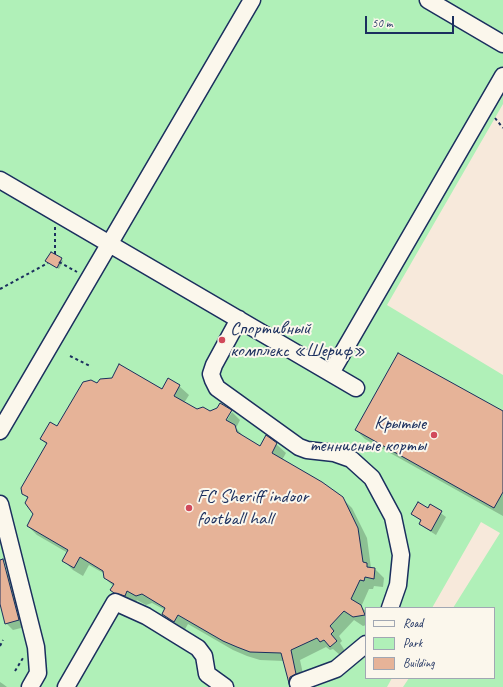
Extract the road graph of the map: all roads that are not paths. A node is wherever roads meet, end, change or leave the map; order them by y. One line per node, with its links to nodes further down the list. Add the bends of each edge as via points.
1 (252, 0): 6 (street)
2 (428, 0): 3 (street)
3 (503, 44)
4 (503, 76): 8 (street)
5 (0, 180): 6 (street)
6 (109, 244): 7 (street); 10 (street)
7 (238, 319): 8 (street); 12 (street, via 211,374 217,388 299,447 334,453 351,459 372,478 393,518 401,555 398,585)
8 (331, 373): 9 (street)
9 (356, 388)
10 (0, 431)
11 (0, 504): 15 (street, via 36,647 38,673)
12 (390, 607)
13 (365, 645): 14 (street, via 336,669)
14 (291, 685)
15 (30, 687)
16 (66, 687): 17 (street, via 115,602 146,616 198,648 204,656 207,674)
17 (225, 687)

